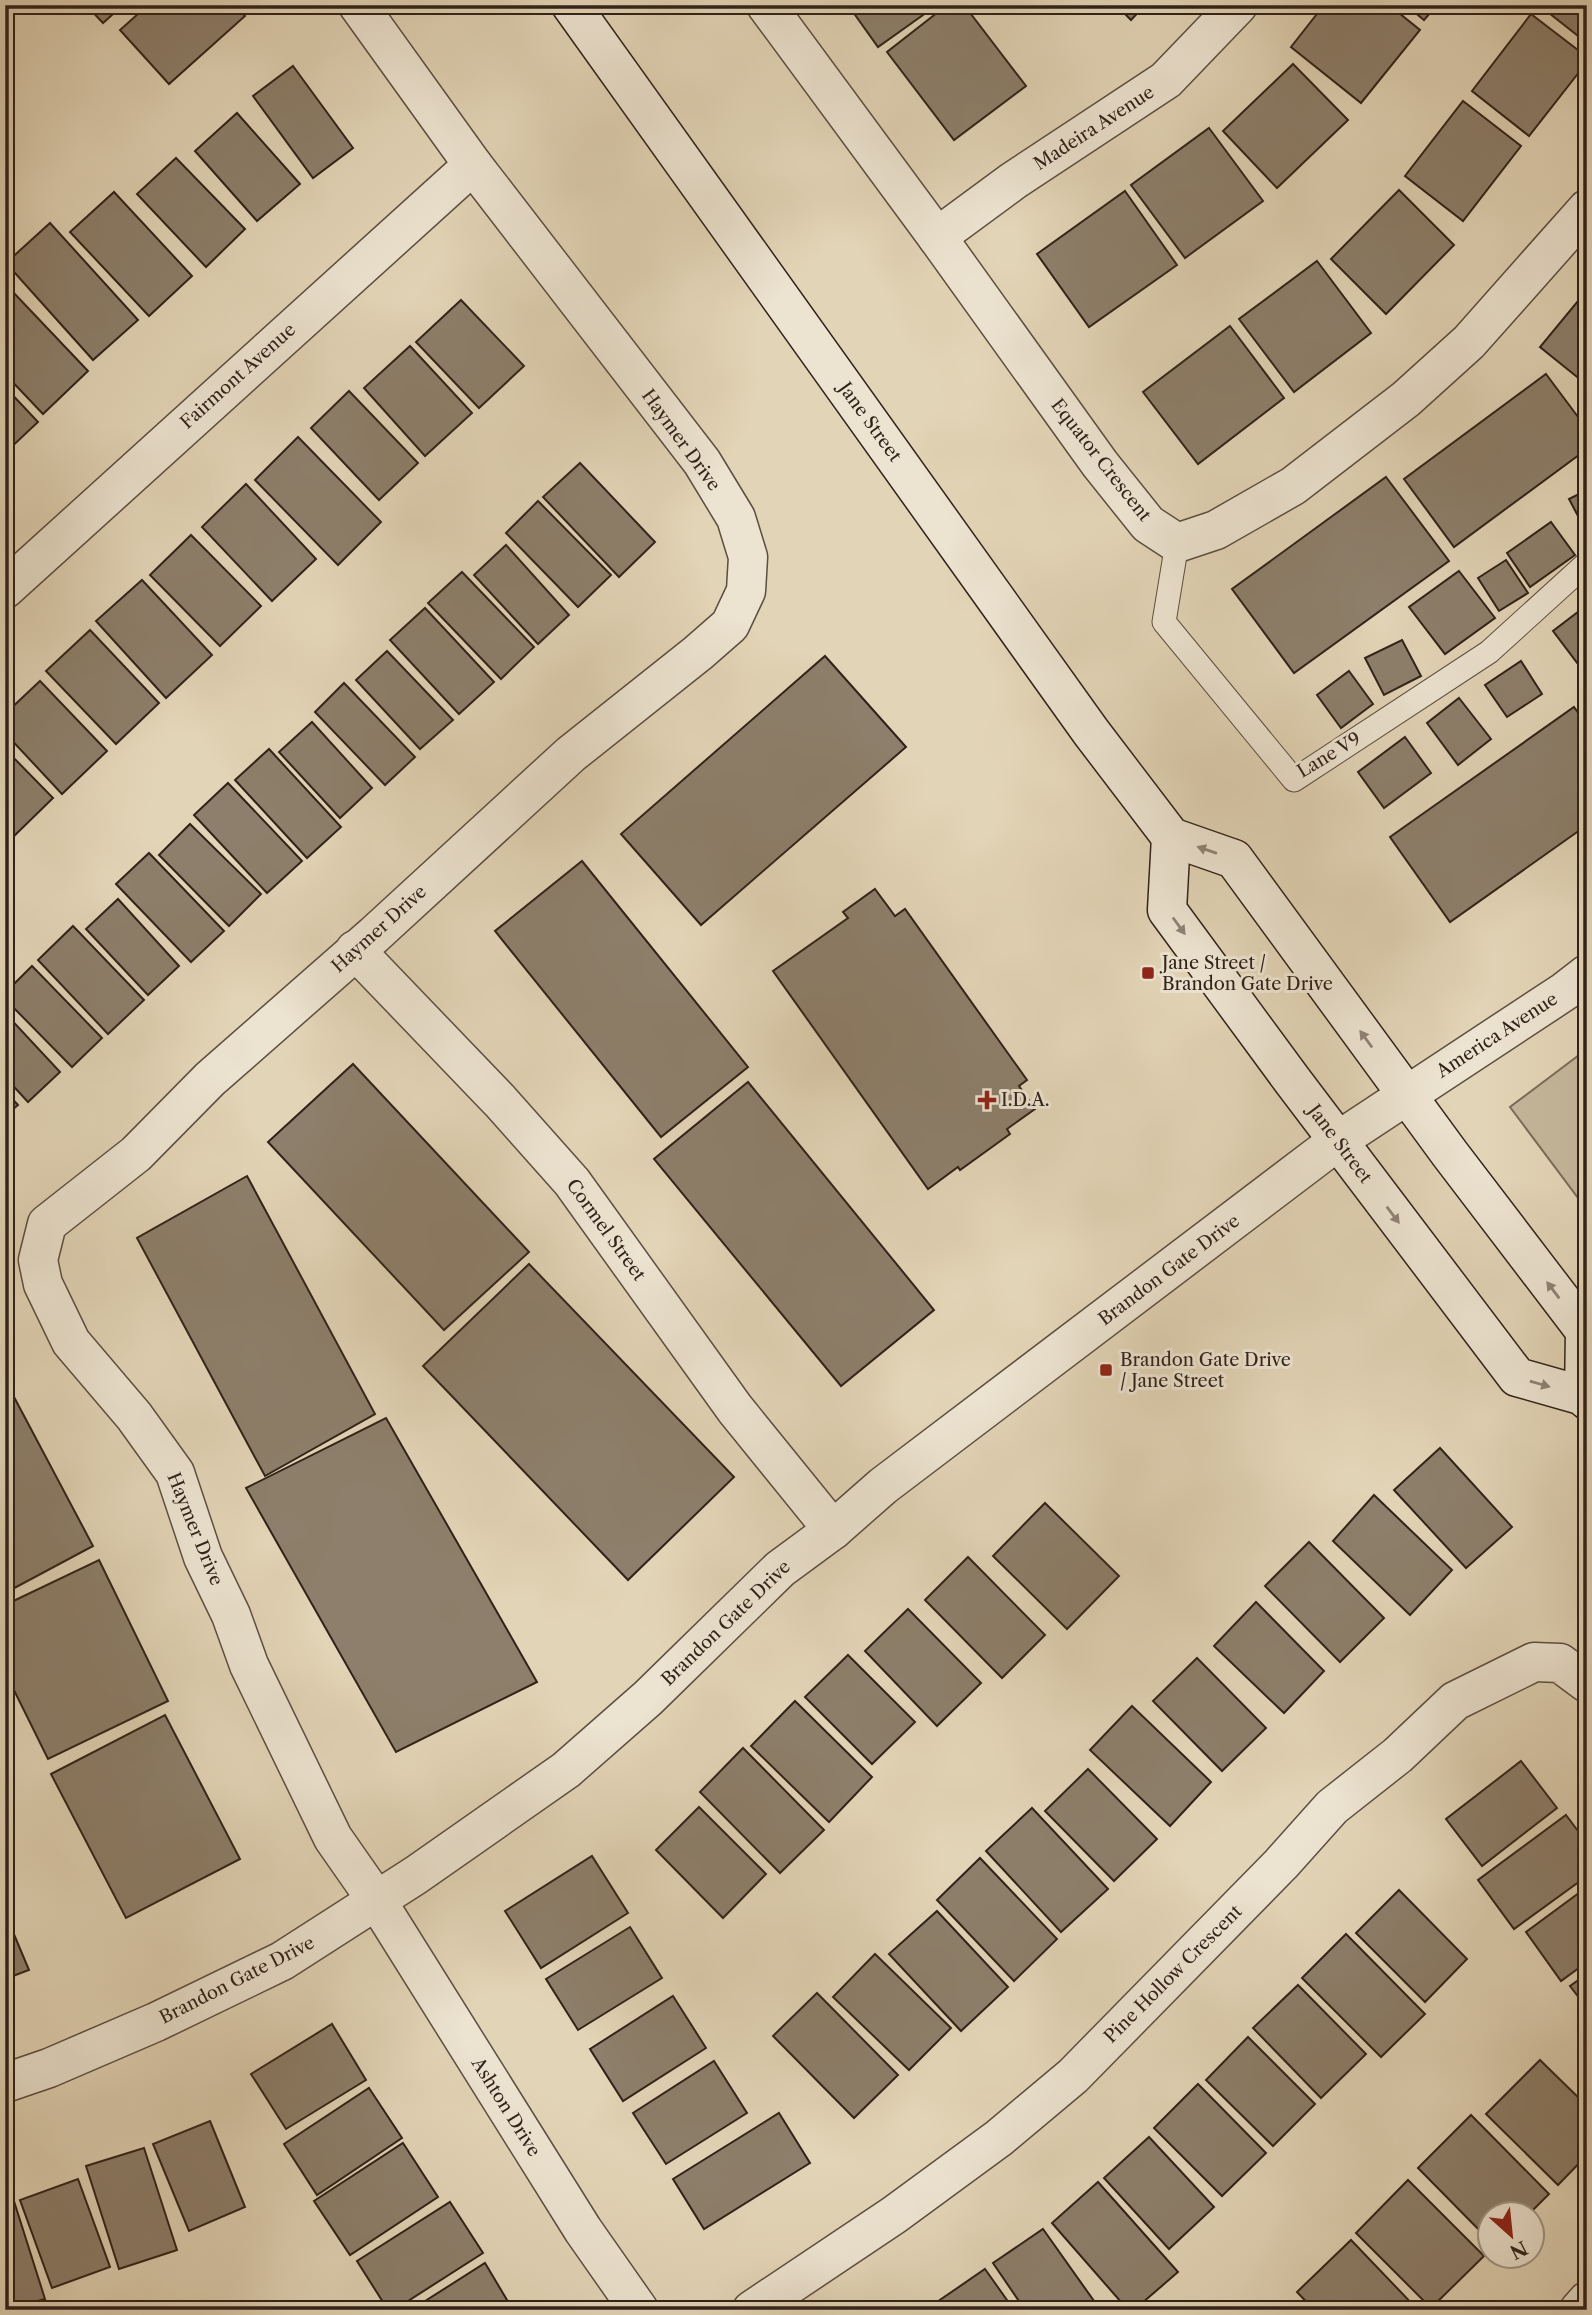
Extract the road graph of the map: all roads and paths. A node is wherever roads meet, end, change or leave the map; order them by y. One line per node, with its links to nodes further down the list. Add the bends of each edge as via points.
1 (358, 5): 5 (street, Haymer Drive)
2 (572, 5): 11 (street, Jane Street, via 1091,732)
3 (766, 5): 7 (street, Equator Crescent)
4 (1238, 5): 7 (street, Madeira Avenue, via 1166,80)
5 (473, 165): 10 (street, Fairmont Avenue); 12 (street, Haymer Drive, via 702,462 736,517 748,557 746,591 730,625 572,754)
6 (1587, 209): 8 (street, via 1469,342 1406,399 1293,486 1216,530)
7 (937, 237): 8 (street, Equator Crescent, via 1100,464 1149,524)
8 (1177, 543): 9 (lane, Lane V9, via 1164,622 1294,780 1489,652)
9 (1587, 563)
10 (5, 589)
11 (1171, 837): 14 (street, Jane Street, one-way to 11, via 1234,859); 15 (street, Jane Street, one-way to 15, via 1167,910)
12 (355, 950): 17 (street, Cormel Street, via 572,1182 735,1409); 19 (street, Haymer Drive, via 210,1080 136,1154 47,1224 38,1260 43,1284 71,1342 134,1416 175,1474 203,1558 249,1665 333,1838)
13 (1587, 974): 14 (street, America Avenue)
14 (1407, 1094): 15 (street, Brandon Gate Drive); 16 (street, Jane Street, one-way to 14, via 1585,1331)
15 (1339, 1140): 16 (street, Jane Street, one-way to 16, via 1517,1377); 17 (street, Brandon Gate Drive, via 883,1486)
16 (1586, 1398)
17 (833, 1530): 19 (street, Brandon Gate Drive, via 780,1569 648,1698 566,1770)
18 (1587, 1683): 23 (street, Pine Hollow Crescent, via 1560,1663 1534,1662 1455,1701 1398,1755 1332,1807 1073,2076 999,2138 894,2215)
19 (377, 1901): 20 (street, Brandon Gate Drive, via 271,1966 156,2022); 22 (street, Ashton Drive, via 583,2230)
20 (5, 2083)
21 (1587, 2301): 24 (street)
22 (639, 2310)
23 (752, 2310)
24 (1579, 2310)

